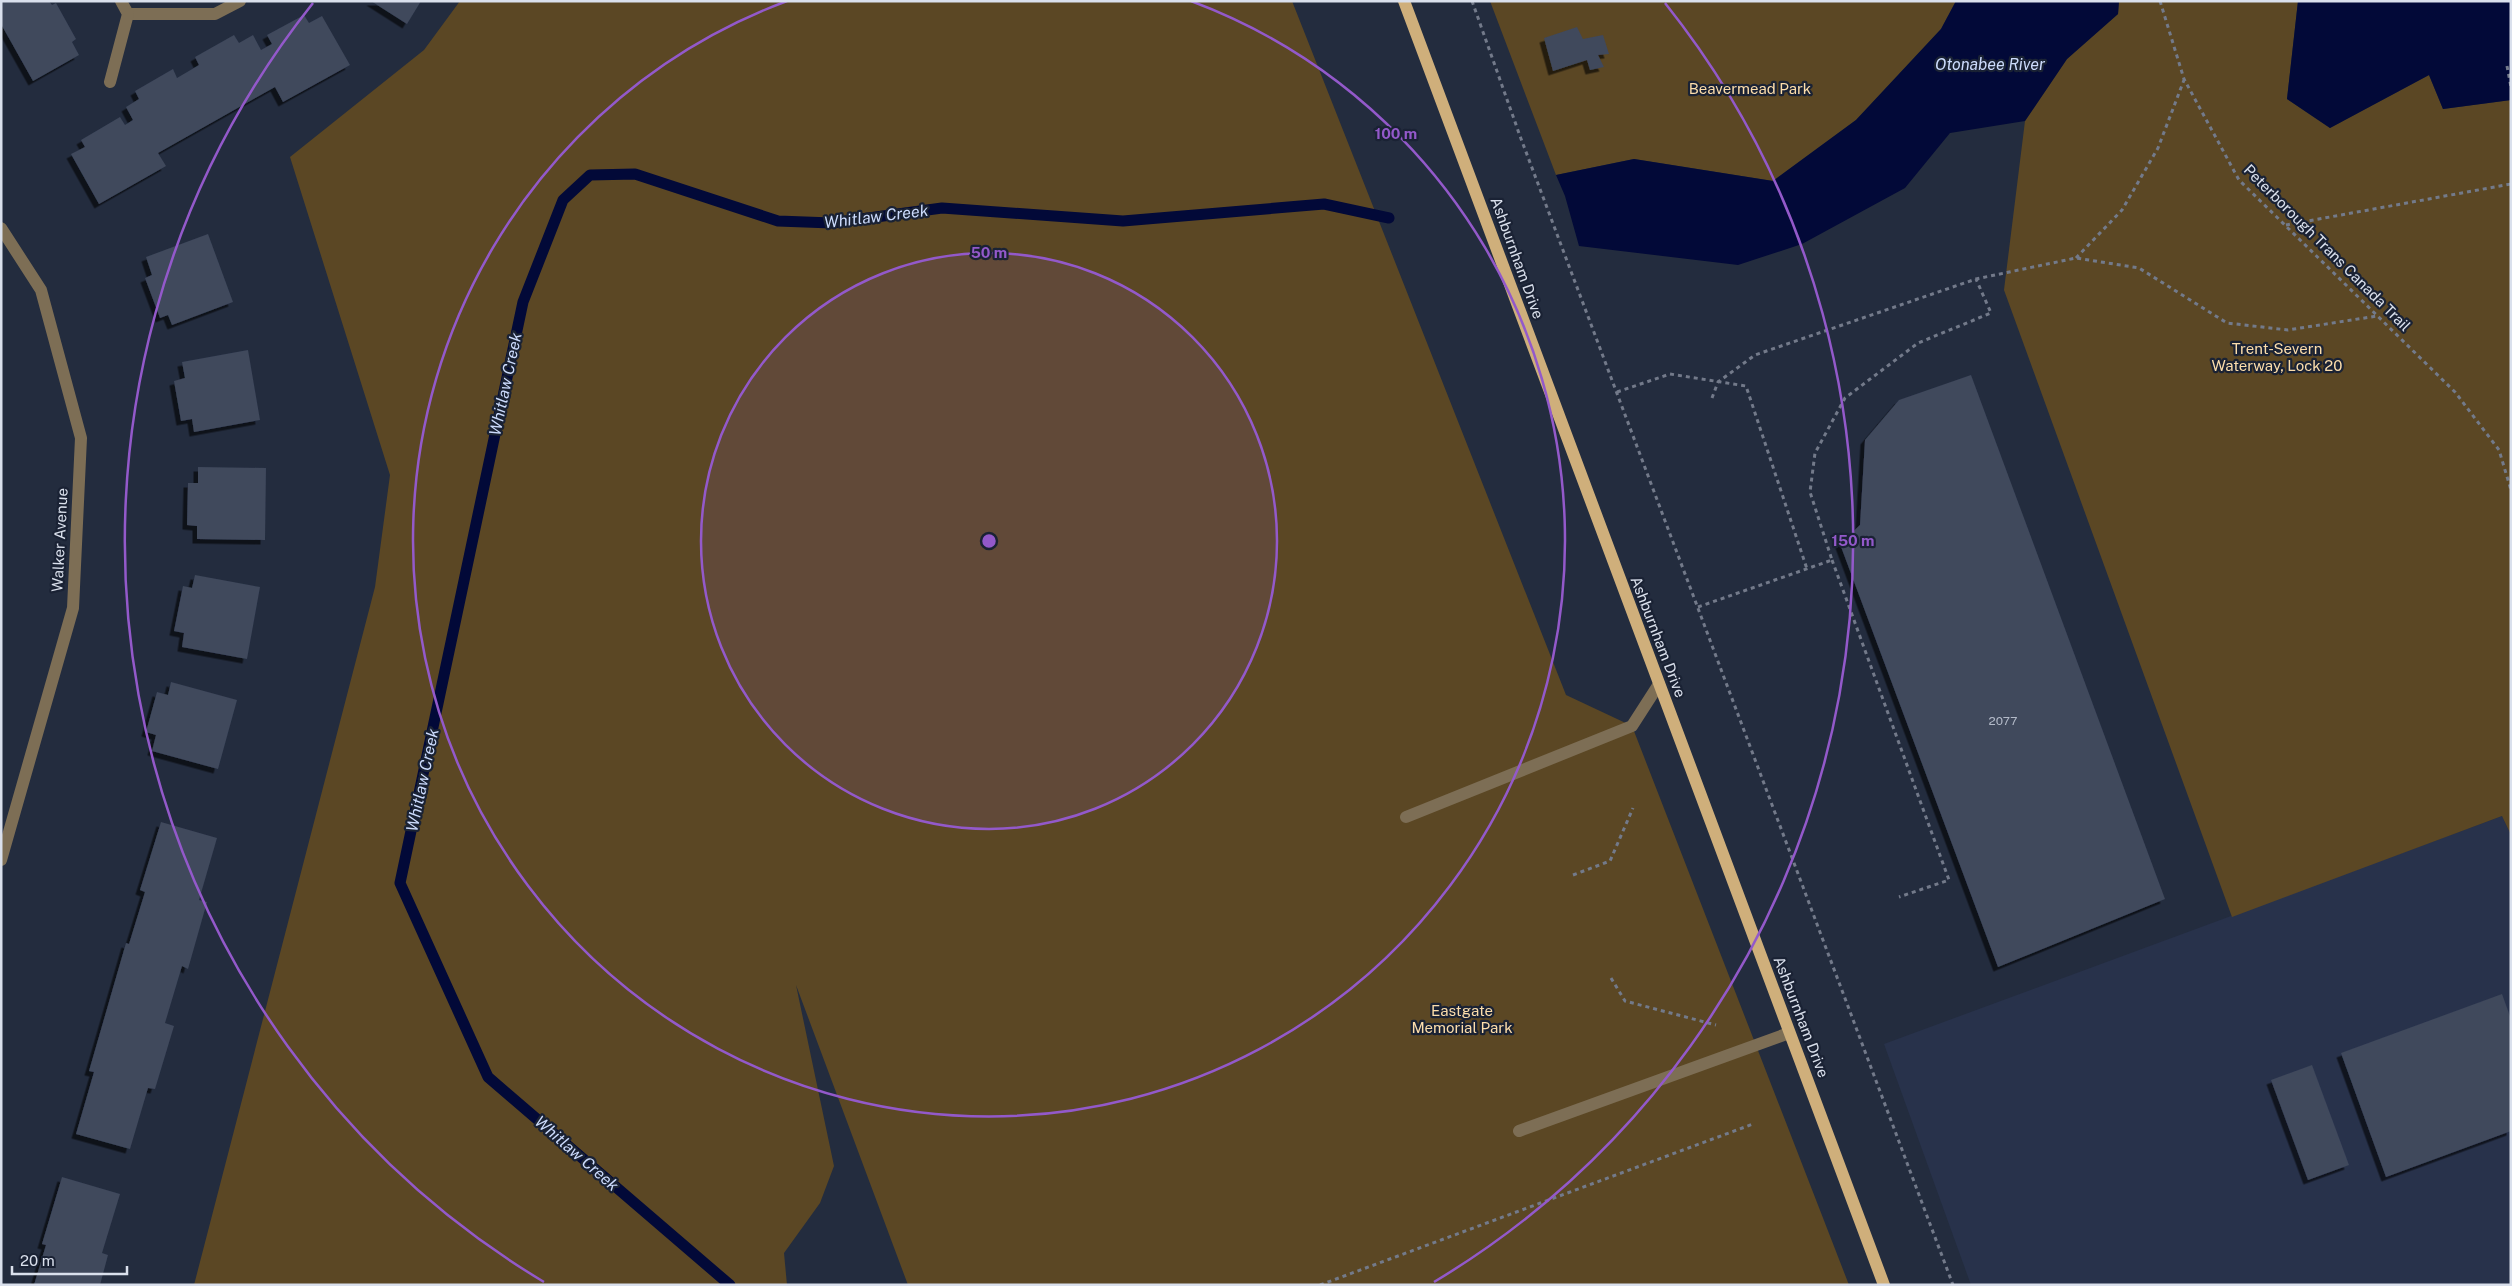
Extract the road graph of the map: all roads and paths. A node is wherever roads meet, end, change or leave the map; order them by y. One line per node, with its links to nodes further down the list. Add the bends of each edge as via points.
1 (121, 1): 6 (street)
2 (240, 1): 6 (street, via 215,14)
3 (1404, 1): 24 (main road, Ashburnham Drive)
4 (1472, 1): 18 (path)
5 (2160, 1): 8 (path, Peterborough Trans Canada Trail)
6 (128, 14): 9 (street)
7 (2507, 66): 10 (path)
8 (2184, 79): 12 (path, Peterborough Trans Canada Trail, via 2239,180); 14 (path, via 2158,148 2122,210)
9 (110, 82)
10 (2511, 87)
11 (2511, 184): 12 (path)
12 (2285, 225): 16 (path, Peterborough Trans Canada Trail)
13 (1, 228): 27 (street, Walker Avenue, via 41,290 81,438 72,608)
14 (2076, 258): 15 (path); 16 (path, via 2139,268 2227,323 2288,330)
15 (1976, 279): 17 (path, via 1755,356); 21 (path, via 1991,313 1918,343 1846,398 1815,453 1810,492)
16 (2378, 316): 20 (path, Peterborough Trans Canada Trail, via 2461,400 2499,450)
17 (1718, 382): 18 (path, via 1670,374); 19 (path); 22 (path, via 1746,386)
18 (1617, 392): 23 (path)
19 (1712, 398)
20 (2511, 490)
21 (1832, 560): 22 (path); 29 (path, via 1949,880)
22 (1807, 569): 23 (path)
23 (1698, 606): 37 (path)
24 (1659, 684): 26 (street, via 1632,726); 32 (main road, Ashburnham Drive)
25 (1633, 808): 28 (path, via 1610,861)
26 (1406, 817)
27 (1, 860)
28 (1573, 875)
29 (1899, 897)
30 (1611, 978): 31 (path, via 1625,1001)
31 (1716, 1025)
32 (1790, 1033): 34 (street); 36 (main road, Ashburnham Drive)
33 (1753, 1124): 35 (path)
34 (1519, 1131)
35 (1320, 1285)
36 (1884, 1285)
37 (1953, 1285)

